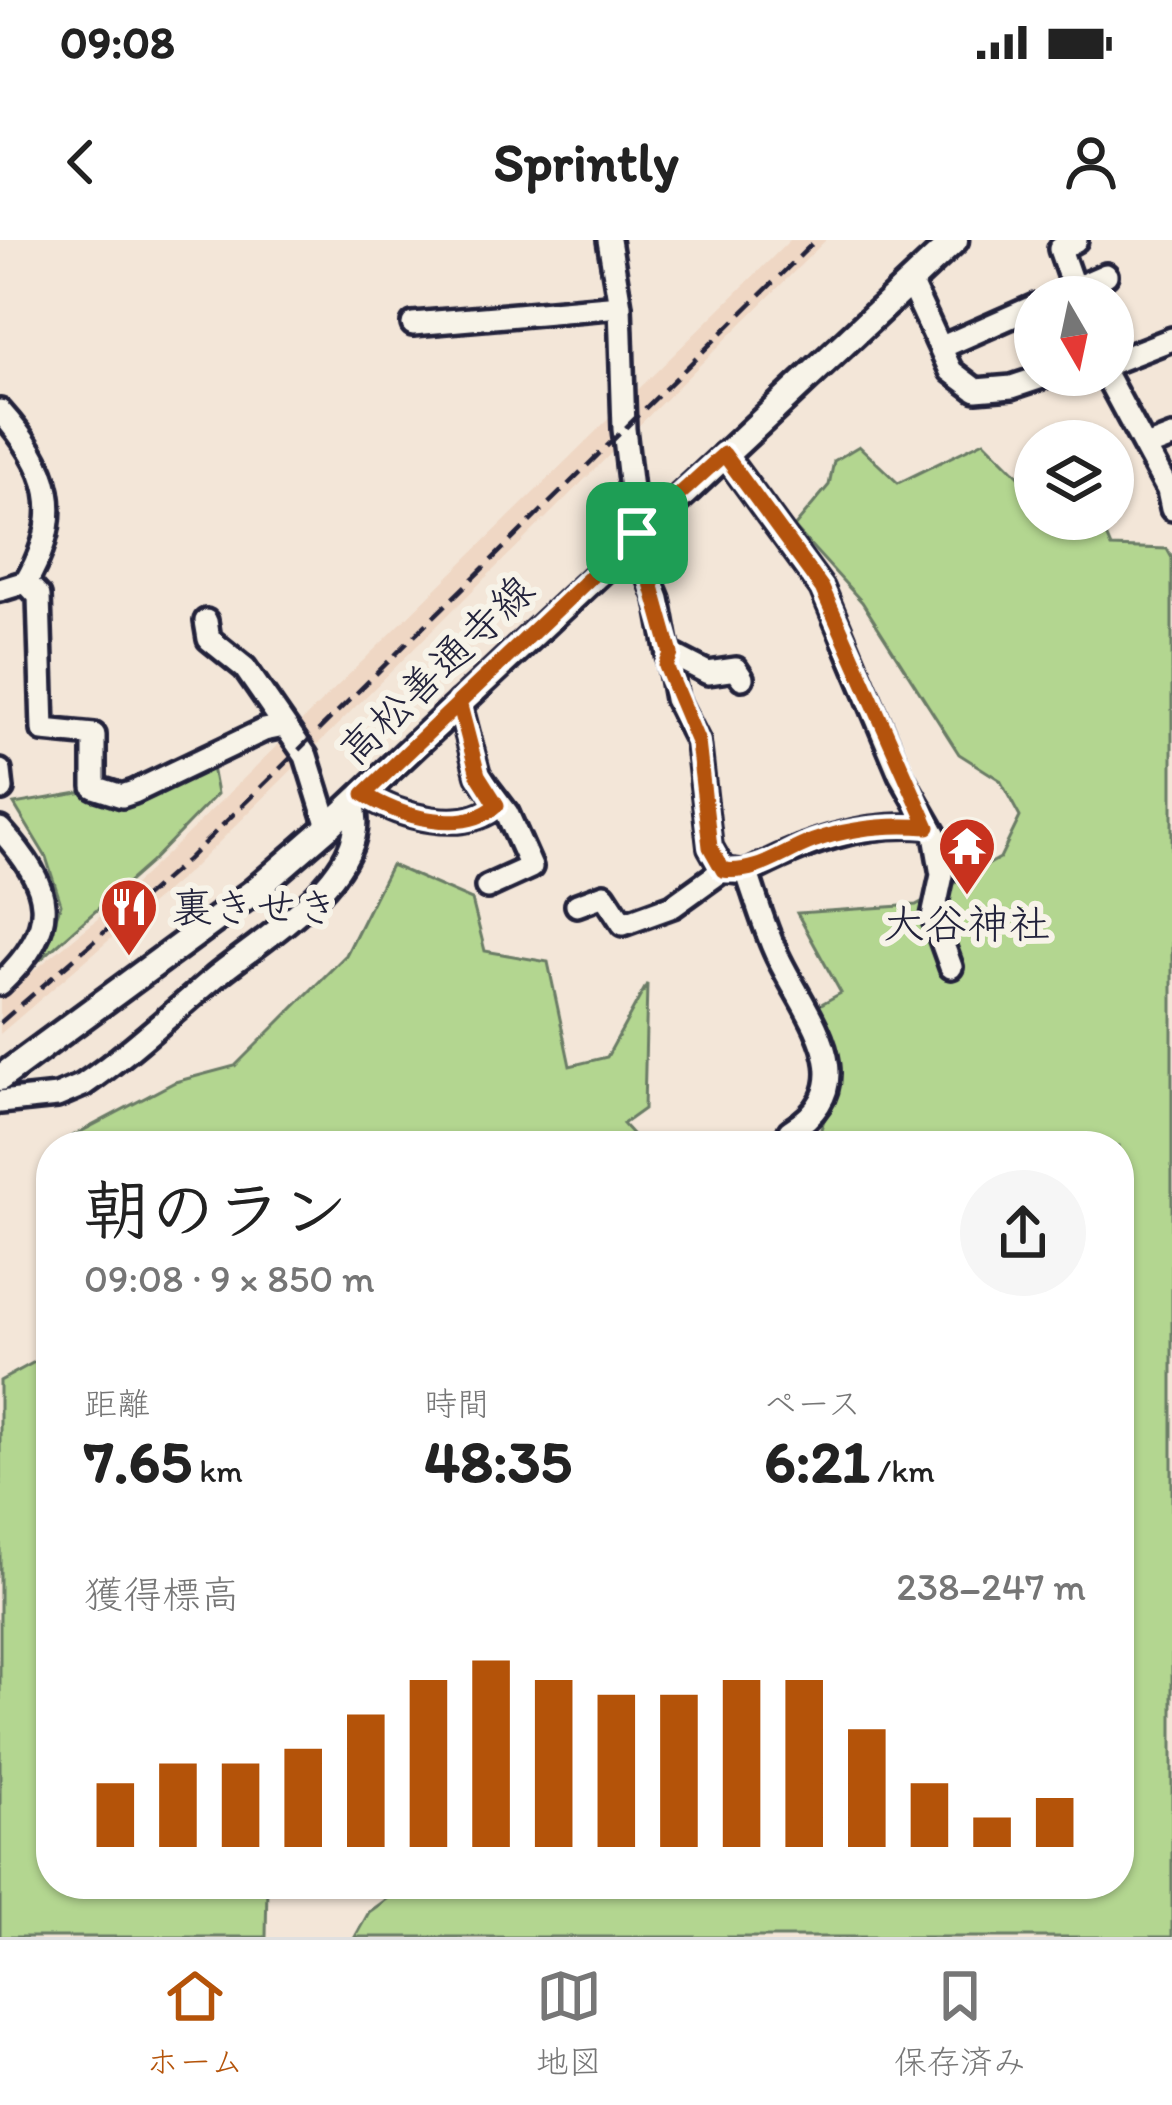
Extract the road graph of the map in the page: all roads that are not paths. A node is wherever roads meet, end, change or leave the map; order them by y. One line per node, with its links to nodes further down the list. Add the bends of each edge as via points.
1 (609, 240): 6 (street)
2 (955, 240): 5 (main road, 高松善通寺線)
3 (1076, 240): 4 (street, via 1060,250)
4 (1063, 276)
5 (910, 282): 10 (street); 17 (main road, 高松善通寺線)
6 (620, 306): 8 (street); 19 (street)
7 (1014, 315): 10 (street)
8 (413, 324)
9 (1172, 339): 11 (street)
10 (942, 347): 12 (street, via 951,370 976,390)
11 (1134, 354)
12 (1014, 386)
13 (1118, 396): 16 (street)
14 (0, 411): 20 (street, via 49,489 51,529)
15 (1172, 436): 16 (street)
16 (1146, 447): 18 (street)
17 (724, 454): 19 (main road, 高松善通寺線); 30 (street, via 822,588)
18 (1172, 509)
19 (637, 533): 23 (street); 25 (main road, 高松善通寺線)
20 (26, 582): 21 (street); 26 (street, via 39,596 44,730 94,735 94,787 122,796)
21 (0, 590)
22 (206, 621): 26 (street, via 208,639 245,668)
23 (671, 654): 24 (street, via 708,673 736,669); 32 (street, via 666,666 698,742 710,847)
24 (742, 678)
25 (459, 702): 27 (main road, 高松善通寺線); 28 (street, via 478,775)
26 (284, 726): 29 (street, via 306,756)
27 (358, 799): 28 (street, via 457,824); 29 (main road, 高松善通寺線); 39 (street, via 346,853 280,930 83,1085)
28 (497, 805): 34 (street, via 531,867)
29 (328, 827): 38 (main road, 高松善通寺線, via 253,892)
30 (928, 827): 33 (street, via 830,836); 36 (street, via 942,875 933,917)
31 (0, 829): 37 (street, via 32,867 46,910 42,928)
32 (723, 870): 33 (street); 35 (street, via 674,906 623,924 604,895)
33 (747, 873): 40 (street, via 830,1076 823,1102)
34 (487, 887)
35 (577, 905)
36 (952, 967)
37 (0, 984)
38 (0, 1078)
39 (0, 1102)
40 (790, 1131)

